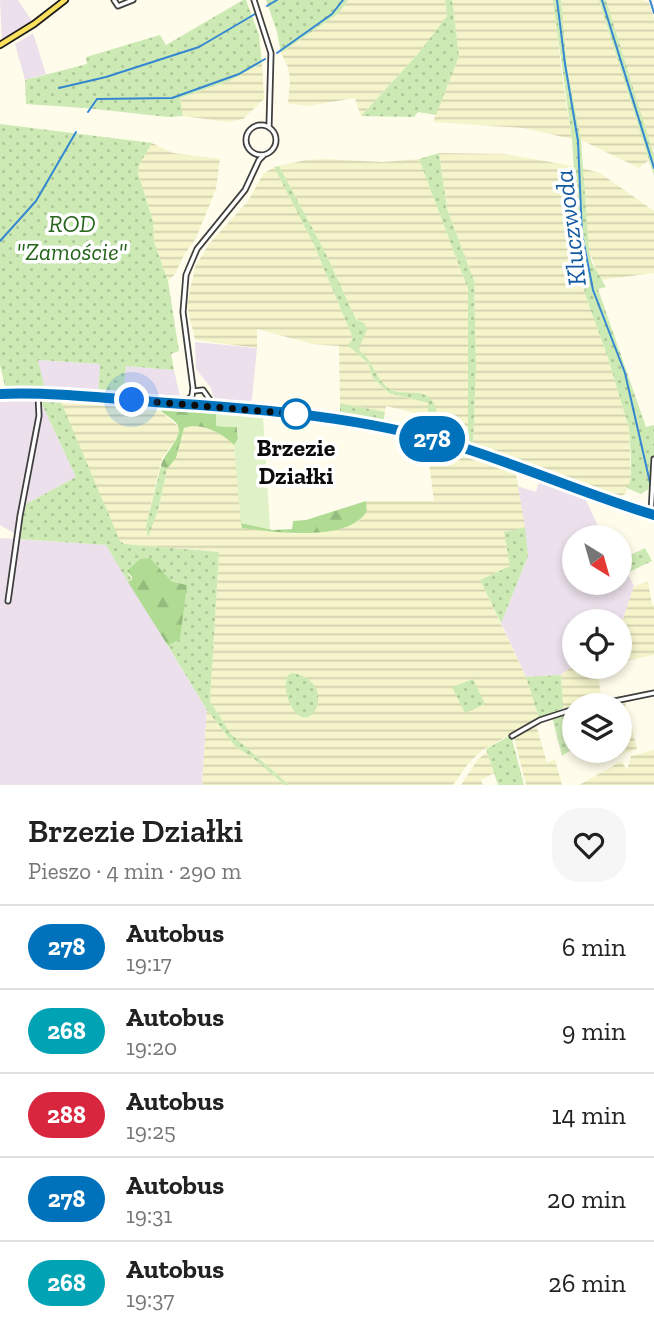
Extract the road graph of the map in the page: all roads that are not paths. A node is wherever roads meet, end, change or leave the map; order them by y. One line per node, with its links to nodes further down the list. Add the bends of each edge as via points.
1 (65, 0): 5 (main road)
2 (114, 0): 3 (street, via 118,6)
3 (133, 0)
4 (254, 0): 6 (street, via 271,53)
5 (0, 45)
6 (269, 111): 7 (street); 8 (street)
7 (260, 125): 8 (street); 9 (street, via 246,136)
8 (269, 127): 10 (street, via 276,144)
9 (251, 152): 10 (street); 11 (street)
10 (264, 155): 11 (street)
11 (255, 168): 12 (street, via 240,197 197,249 186,275 184,320)
12 (193, 376): 13 (street); 16 (street)
13 (202, 390): 16 (street); 17 (street)
14 (38, 393): 15 (street); 18 (street); 23 (street, via 39,416)
15 (0, 394)
16 (192, 395): 18 (street); 19 (street)
17 (207, 396): 19 (street); 20 (street)
18 (183, 403): 19 (street)
19 (198, 405): 20 (street)
20 (215, 406): 22 (street, via 333,418 435,440)
21 (654, 459): 22 (street)
22 (653, 515)
23 (8, 601)
24 (654, 693): 25 (street)
25 (632, 697)
26 (562, 713): 27 (street)
27 (512, 736)

